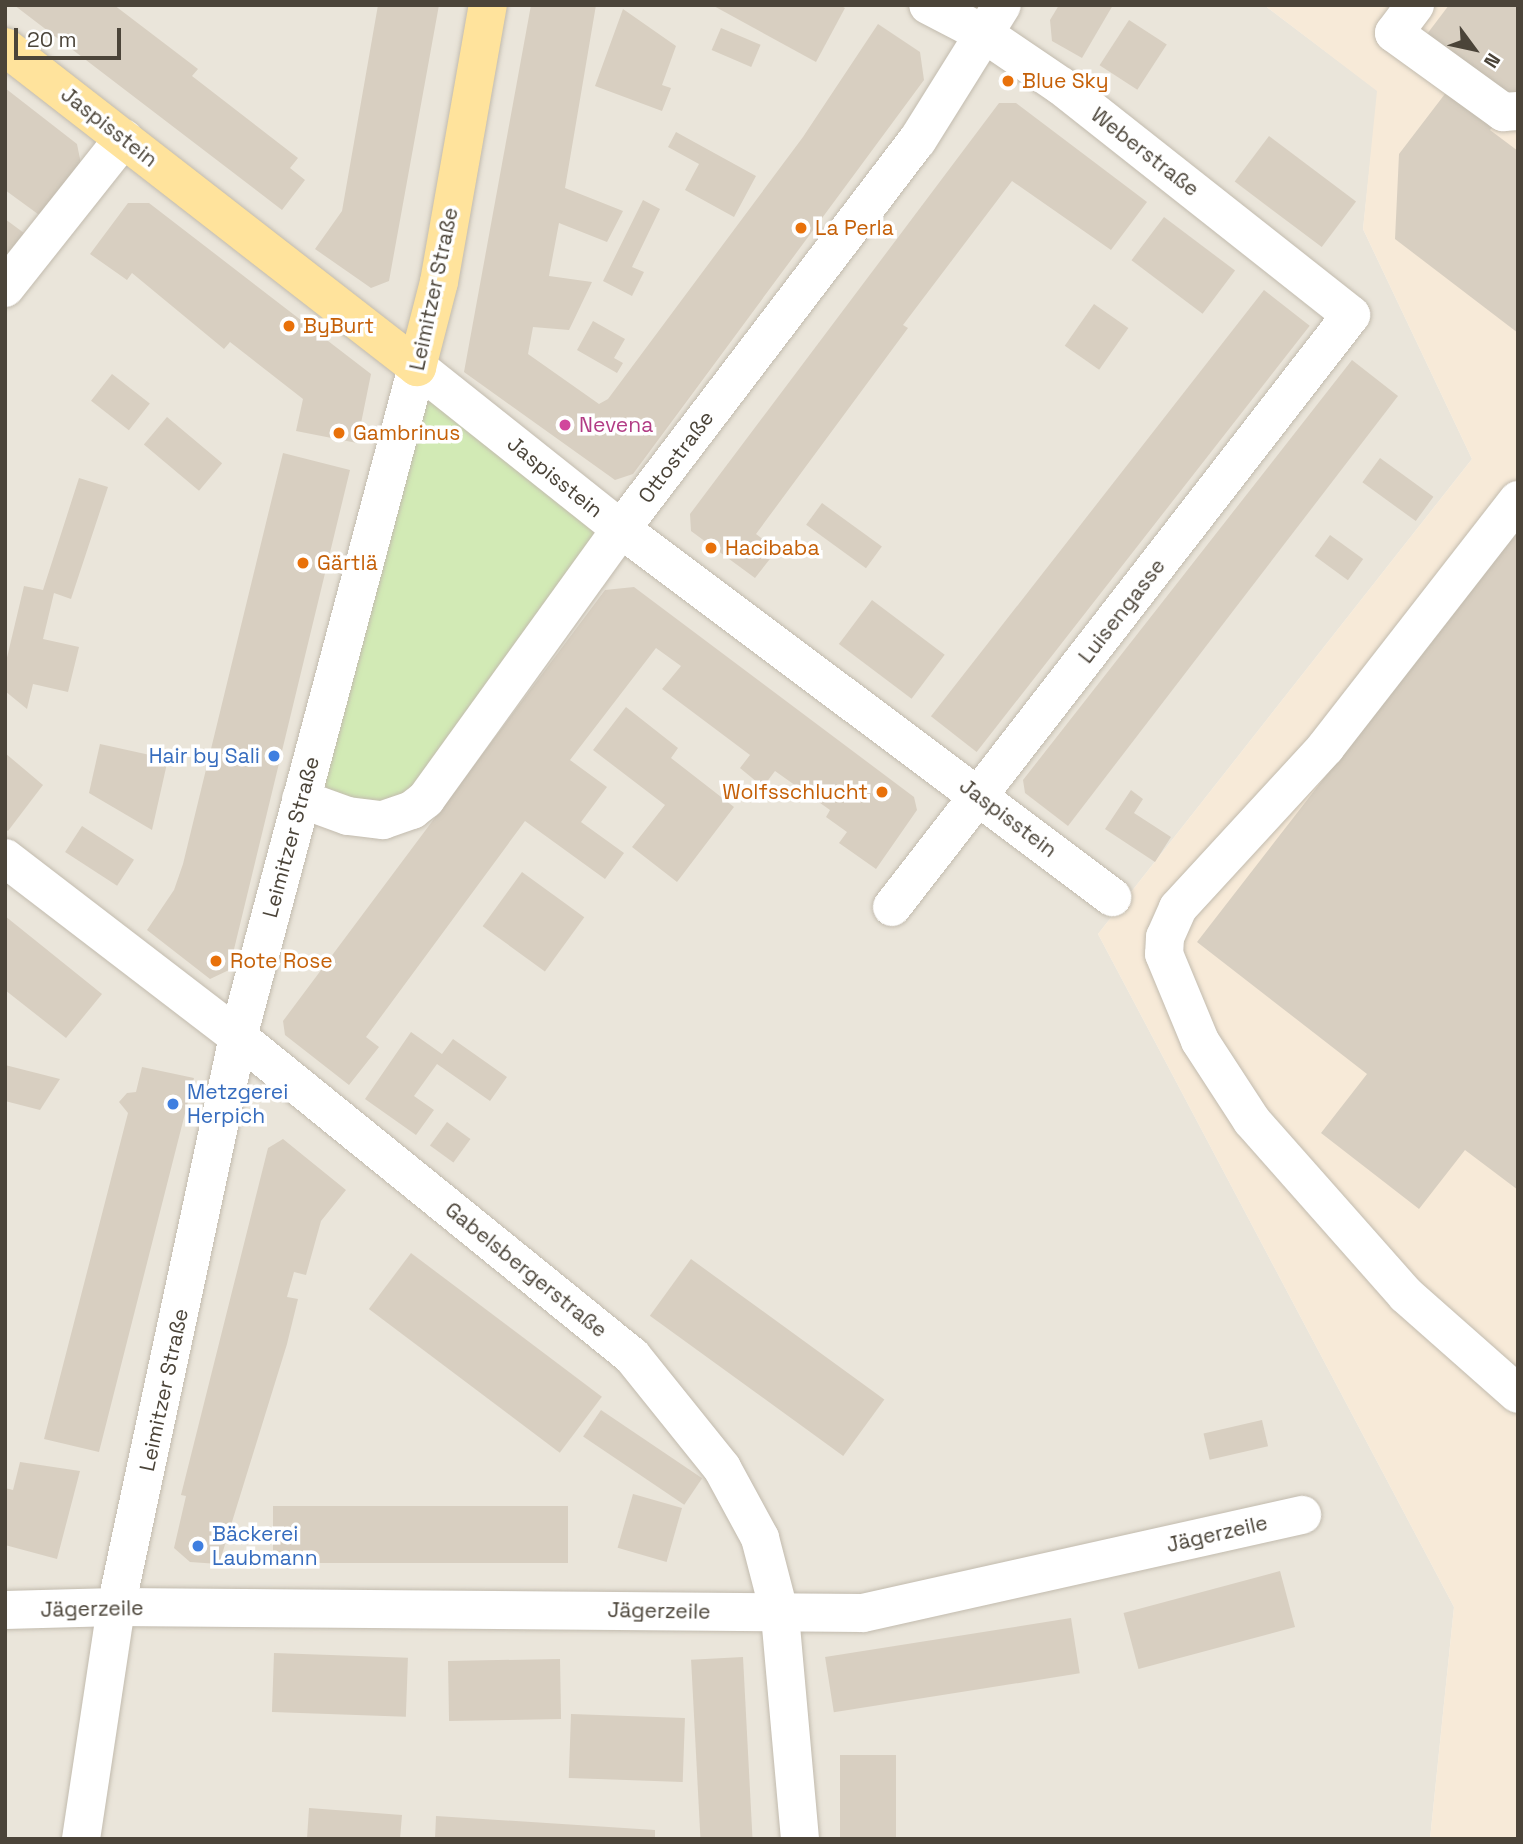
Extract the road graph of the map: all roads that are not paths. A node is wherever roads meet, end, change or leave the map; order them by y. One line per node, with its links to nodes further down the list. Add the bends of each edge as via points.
1 (488, 5): 10 (main road, Leimitzer Straße, via 439,282)
2 (928, 5): 4 (street, Weberstraße)
3 (1400, 14): 6 (street, via 1503,112)
4 (994, 20): 9 (street, Weberstraße, via 1061,86); 12 (street, Ottostraße, via 917,141)
5 (5, 47): 7 (main road, Jaspisstein)
6 (1518, 111)
7 (124, 138): 8 (street); 10 (main road, Jaspisstein)
8 (5, 288)
9 (1351, 315): 13 (street, Luisengasse)
10 (417, 367): 12 (street, Jaspisstein); 14 (street, Leimitzer Straße)
11 (1518, 500): 19 (street, via 1326,747 1178,908 1165,937 1164,954 1200,1041 1252,1121 1406,1295)
12 (621, 529): 13 (street, Jaspisstein); 14 (street, Ottostraße, via 419,804 399,816 366,820)
13 (978, 796): 16 (street, Jaspisstein); 17 (street, Luisengasse)
14 (300, 799): 18 (street, Leimitzer Straße)
15 (5, 858): 18 (street, Gabelsbergerstraße)
16 (1112, 897)
17 (892, 907)
18 (238, 1037): 21 (street, Leimitzer Straße); 23 (street, Gabelsbergerstraße, via 632,1356 722,1468 760,1538)
19 (1518, 1394)
20 (1303, 1515): 23 (street, Jägerzeile, via 863,1613)
21 (116, 1607): 22 (street, Jägerzeile); 23 (street, Jägerzeile); 24 (street, Leimitzer Straße)
22 (5, 1610)
23 (780, 1615): 25 (street, Gabelsbergerstraße)
24 (81, 1839)
25 (800, 1839)

